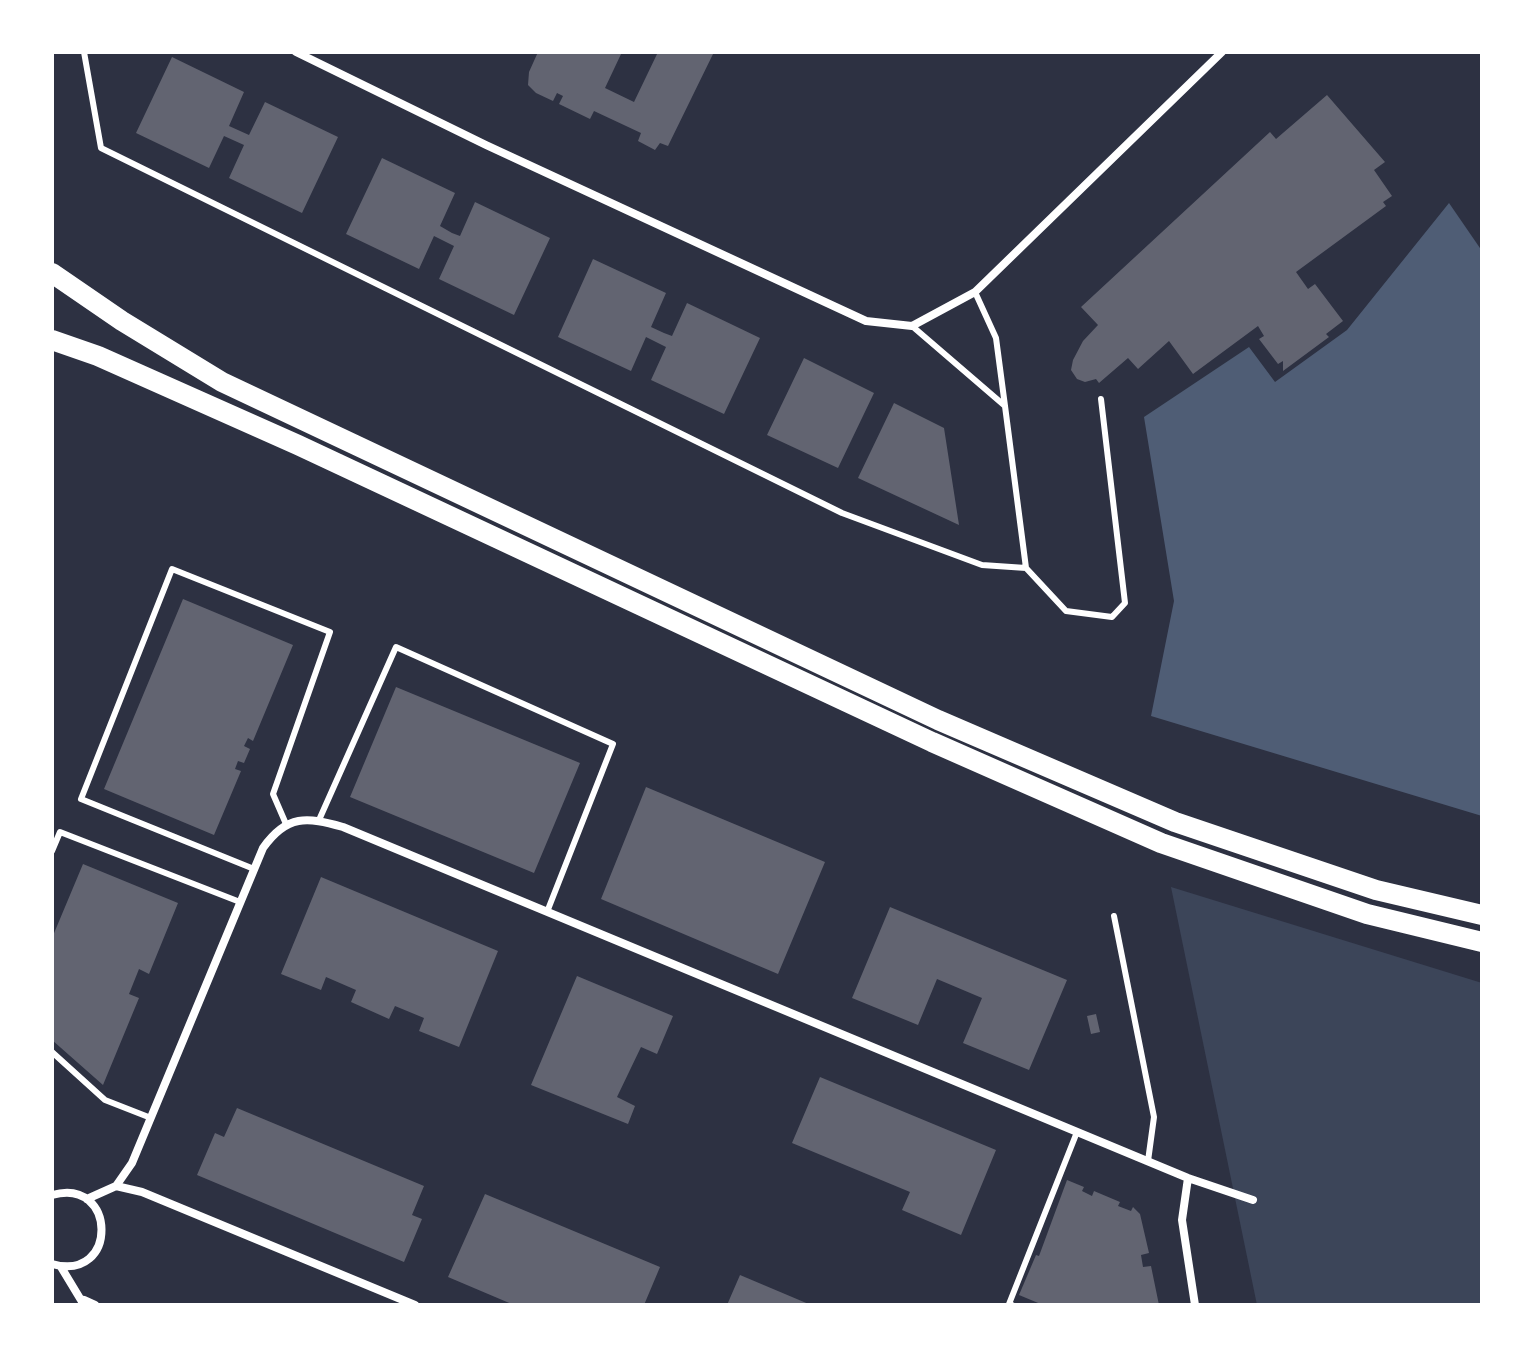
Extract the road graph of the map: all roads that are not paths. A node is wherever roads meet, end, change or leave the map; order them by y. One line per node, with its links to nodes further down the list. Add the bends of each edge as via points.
1 (84, 52): 10 (lane, via 101,148 842,513 982,565)
2 (296, 52): 6 (street, via 866,321)
3 (1222, 52): 5 (street)
4 (52, 273): 17 (main road, via 222,382 938,720 1175,822 1376,890)
5 (975, 292): 6 (street); 9 (lane, via 996,338)
6 (912, 326): 9 (lane)
7 (52, 340): 19 (main road, via 298,445 917,735 1161,843 1367,914)
8 (1101, 399): 10 (lane, via 1125,603 1112,617 1066,611)
9 (1005, 406): 10 (lane)
10 (1026, 568)
11 (319, 820): 12 (street); 16 (street); 16 (lane, via 396,647 613,744)
12 (286, 824): 14 (street, via 263,848); 14 (lane, via 273,794 330,632 172,569 81,799)
13 (52, 851): 15 (lane, via 60,832)
14 (254, 869): 15 (street)
15 (240, 902): 21 (street)
16 (547, 912): 22 (street)
17 (1482, 915)
18 (1114, 916): 23 (lane, via 1154,1117)
19 (1482, 942)
20 (52, 1052): 21 (lane, via 105,1100)
21 (151, 1118): 25 (street)
22 (1077, 1132): 23 (street); 33 (lane)
23 (1148, 1161): 24 (street)
24 (1188, 1178): 28 (street); 34 (street, via 1182,1220)
25 (116, 1186): 27 (street); 32 (street, via 142,1192)
26 (52, 1195): 27 (street, via 62,1192)
27 (87, 1199): 29 (street, via 102,1220 100,1244 84,1262)
28 (1253, 1200)
29 (56, 1266): 30 (street)
30 (84, 1303): 31 (street)
31 (95, 1305)
32 (415, 1305)
33 (1012, 1305)
34 (1195, 1305)

